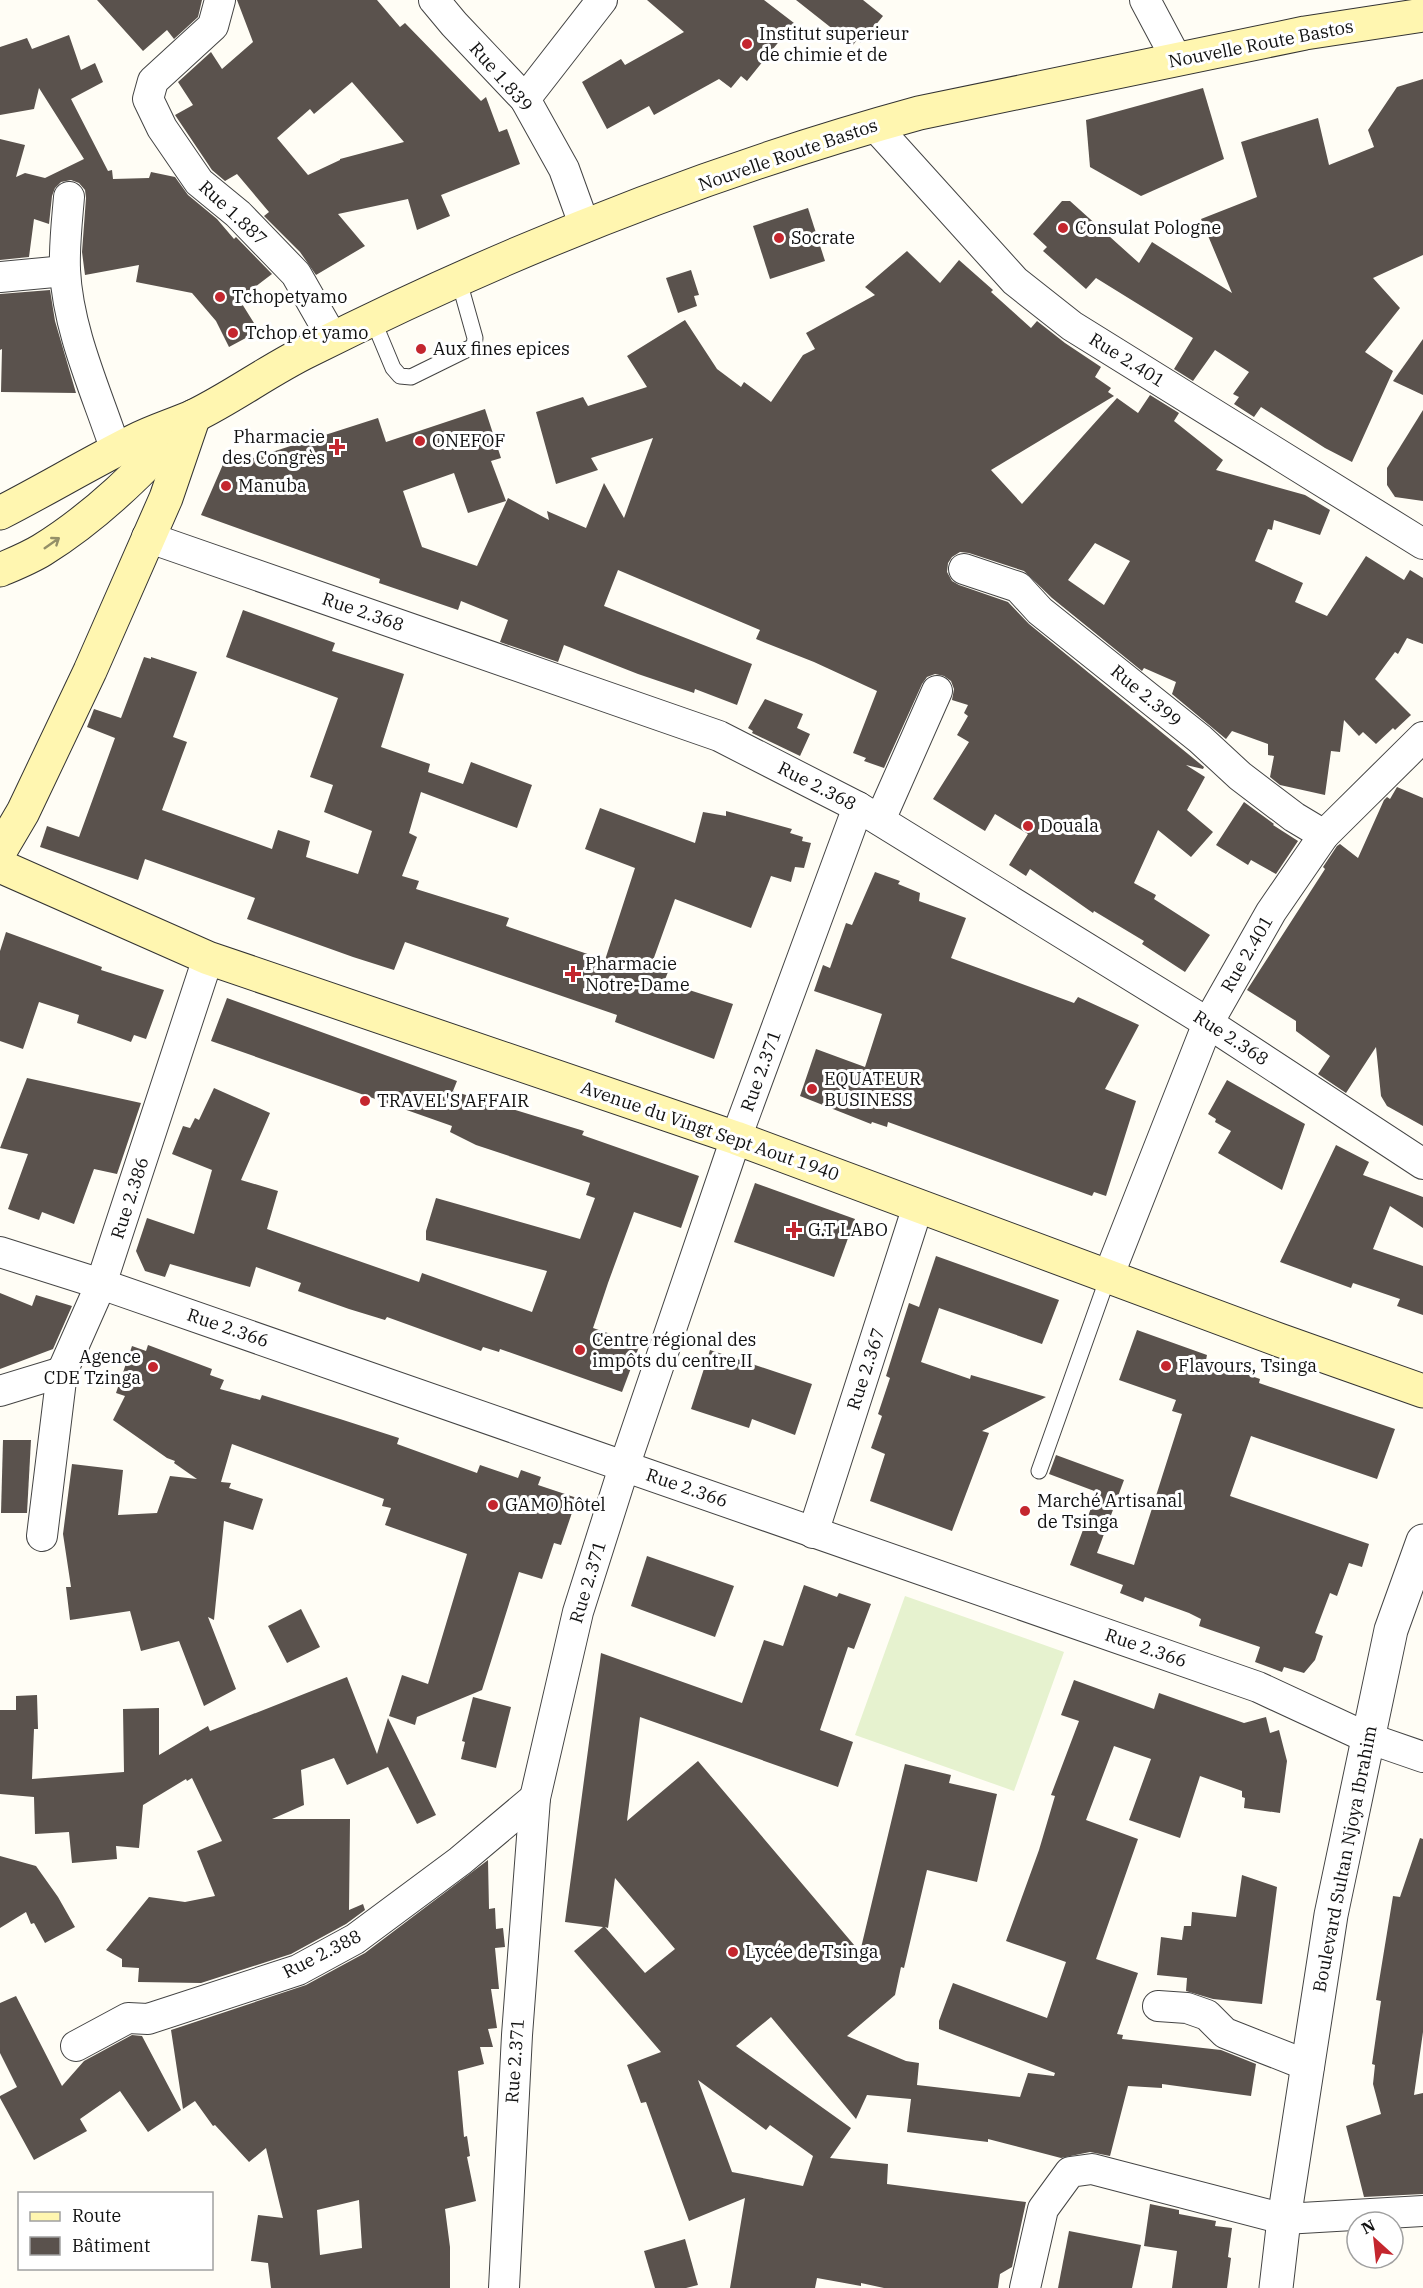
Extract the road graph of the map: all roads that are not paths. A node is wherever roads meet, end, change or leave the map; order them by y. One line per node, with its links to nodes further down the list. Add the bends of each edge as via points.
1 (220, 0): 15 (street, Rue 1.887, via 213,26 153,81 148,99 162,128 199,182 238,213 296,274)
2 (434, 0): 7 (street, Rue 1.839)
3 (602, 0): 7 (street)
4 (1145, 0): 6 (street)
5 (1423, 15): 6 (main road, Nouvelle Route Bastos, via 1305,33)
6 (1177, 60): 8 (main road, Nouvelle Route Bastos)
7 (525, 99): 10 (street, Rue 1.839, via 564,169)
8 (874, 125): 10 (main road, Nouvelle Route Bastos); 20 (street, Rue 2.401, via 1015,281 1072,326)
9 (69, 197): 11 (street)
10 (585, 227): 13 (main road, Nouvelle Route Bastos)
11 (65, 271): 12 (street); 17 (street, via 83,355)
12 (0, 277)
13 (459, 281): 14 (main road, Nouvelle Route Bastos); 14 (lane, via 474,346 411,377 400,376 393,368)
14 (373, 320): 15 (main road, Nouvelle Route Bastos)
15 (333, 339): 16 (main road, Nouvelle Route Bastos)
16 (194, 416): 17 (main road); 19 (main road, via 179,464); 22 (main road, one-way to 16, via 41,551 89,517 132,480)
17 (116, 450): 18 (main road)
18 (0, 513)
19 (147, 537): 25 (main road, via 90,671); 26 (street, Rue 2.368, via 719,736)
20 (1423, 544)
21 (964, 568): 27 (street, Rue 2.399, via 1018,587 1040,611 1200,739 1240,776)
22 (0, 570)
23 (937, 691): 26 (street, Rue 2.371)
24 (1423, 737): 27 (street, Rue 2.401)
25 (11, 806): 28 (main road)
26 (869, 814): 31 (street, Rue 2.368); 32 (street, Rue 2.371)
27 (1324, 835): 31 (street, Rue 2.401, via 1271,912)
28 (0, 851)
29 (0, 866): 30 (main road, Avenue du Vingt Sept Aout 1940)
30 (208, 958): 32 (main road, Avenue du Vingt Sept Aout 1940); 37 (street, Rue 2.386)
31 (1208, 1023): 33 (street, Rue 2.368); 36 (street, Rue 2.401)
32 (736, 1138): 34 (main road, Avenue du Vingt Sept Aout 1940); 41 (street, Rue 2.371)
33 (1423, 1164)
34 (918, 1206): 36 (main road, Avenue du Vingt Sept Aout 1940); 43 (street, Rue 2.367)
35 (0, 1252): 37 (street, Rue 2.366)
36 (1108, 1277): 40 (main road, Avenue du Vingt Sept Aout 1940); 42 (lane)
37 (101, 1284): 38 (street, Rue 2.386); 41 (street, Rue 2.366)
38 (62, 1372): 39 (street); 44 (street, Rue 2.386)
39 (0, 1390)
40 (1423, 1391)
41 (624, 1467): 43 (street, Rue 2.366); 48 (street, Rue 2.371, via 578,1612)
42 (1039, 1472)
43 (813, 1533): 46 (street, Rue 2.366, via 996,1586 1258,1687)
44 (42, 1536)
45 (1423, 1541): 46 (street, Boulevard Sultan Njoya Ibrahim, via 1391,1630)
46 (1368, 1738): 47 (street, Rue 2.366); 51 (street, Boulevard Sultan Njoya Ibrahim, via 1331,1916)
47 (1423, 1757)
48 (535, 1798): 50 (street, Rue 2.388, via 460,1861 355,1939 298,1970 148,2019 128,2018); 54 (street, Rue 2.371, via 516,2047)
49 (1158, 2006): 51 (street, via 1187,2008 1207,2015 1225,2033)
50 (76, 2046)
51 (1309, 2066): 53 (street, Boulevard Sultan Njoya Ibrahim)
52 (1423, 2211): 53 (street)
53 (1284, 2219): 55 (street, via 1092,2169 1070,2172 1043,2209); 56 (street, Boulevard Sultan Njoya Ibrahim)
54 (504, 2288)
55 (1025, 2288)
56 (1276, 2288)

